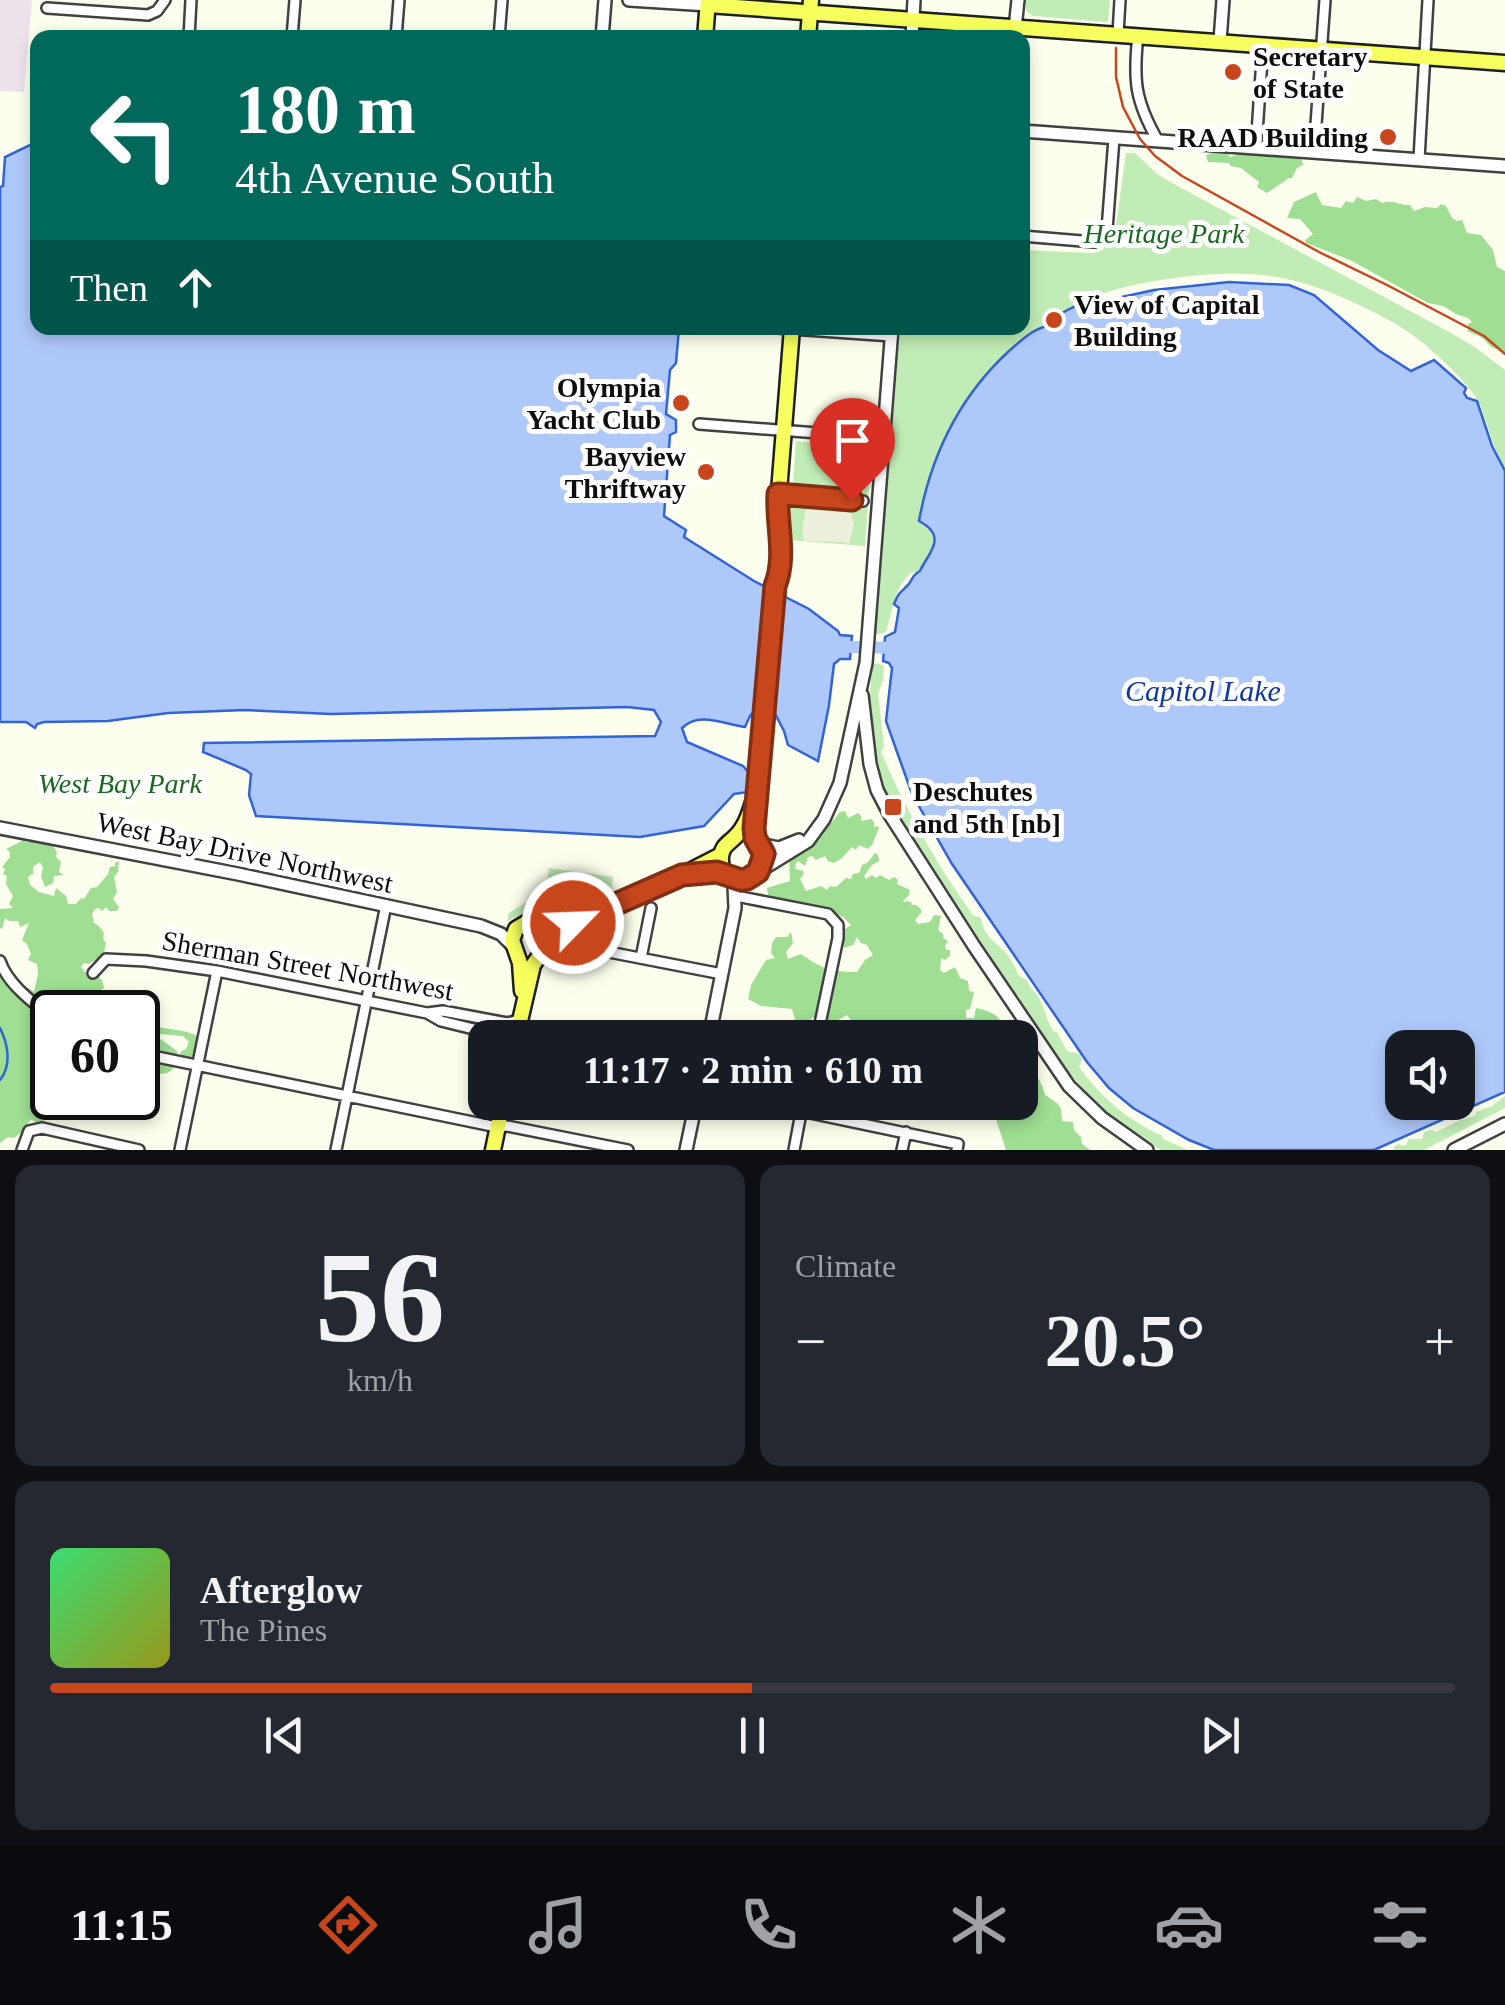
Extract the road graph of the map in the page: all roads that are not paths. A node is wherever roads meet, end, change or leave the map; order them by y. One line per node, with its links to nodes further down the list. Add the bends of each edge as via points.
1 (165, 0): 16 (street, via 148,15)
2 (191, 0): 18 (street)
3 (295, 0): 19 (street)
4 (399, 0): 20 (street)
5 (502, 0): 21 (street)
6 (605, 0): 22 (street)
7 (628, 0): 14 (street)
8 (914, 0): 17 (street)
9 (1018, 0): 26 (street)
10 (1120, 0): 28 (street)
11 (1224, 0): 30 (street)
12 (1325, 0): 32 (street)
13 (1428, 0): 33 (street)
14 (708, 3): 15 (main road); 23 (main road)
15 (810, 6): 17 (main road)
16 (47, 8)
17 (913, 20): 24 (street); 25 (main road)
18 (189, 30)
19 (293, 30)
20 (397, 30)
21 (500, 30)
22 (603, 30)
23 (706, 30)
24 (912, 30)
25 (991, 30)
26 (1015, 30)
27 (1030, 33): 28 (main road)
28 (1118, 34): 29 (main road)
29 (1138, 36): 30 (main road); 37 (street, via 1136,89)
30 (1220, 42): 31 (main road)
31 (1263, 44): 32 (main road); 38 (street)
32 (1322, 49): 33 (main road); 39 (street)
33 (1425, 57): 34 (main road); 40 (street)
34 (1505, 63)
35 (1030, 132): 36 (street)
36 (1114, 138): 37 (street); 42 (street, via 1102,238)
37 (1158, 141): 38 (street)
38 (1256, 148): 39 (street)
39 (1314, 152): 40 (street)
40 (1420, 159): 41 (street)
41 (1505, 166)
42 (1030, 237)
43 (791, 335): 46 (main road)
44 (892, 335): 47 (street)
45 (699, 424): 46 (street)
46 (784, 431): 47 (street); 48 (main road)
47 (884, 438): 50 (street)
48 (778, 494): 49 (street); 53 (main road, via 781,535)
49 (863, 501)
50 (861, 688): 52 (street, via 836,796); 102 (street, via 877,790 909,847 1069,1086)
51 (0, 828): 59 (street, West Bay Drive Northwest)
52 (816, 832): 53 (street, via 779,848); 57 (street)
53 (749, 838): 54 (main road, via 728,842); 57 (main road, via 764,854)
54 (721, 855): 55 (main road); 56 (main road)
55 (682, 875): 56 (main road); 61 (main road)
56 (728, 875): 57 (main road); 58 (street)
57 (756, 875): 58 (street)
58 (738, 903): 72 (street); 80 (street, via 828,914 838,925)
59 (386, 906): 64 (street, West Bay Drive Northwest); 74 (street)
60 (651, 908): 68 (street)
61 (573, 923): 62 (main road); 67 (main road)
62 (538, 924): 63 (main road); 67 (main road, via 547,933)
63 (520, 925): 64 (street, West Bay Drive Northwest); 66 (main road)
64 (480, 926): 66 (street, West Bay Drive Northwest)
65 (583, 947): 68 (street)
66 (515, 949): 67 (main road, via 531,958); 75 (main road)
67 (545, 950): 75 (main road, via 533,965)
68 (641, 958): 72 (street)
69 (0, 961): 73 (street)
70 (217, 970): 71 (street, Sherman Street Northwest, via 112,958); 74 (street, Sherman Street Northwest); 83 (street)
71 (94, 973)
72 (722, 974): 79 (street)
73 (30, 998)
74 (367, 1000): 76 (street, Sherman Street Northwest); 84 (street)
75 (523, 1002): 78 (main road)
76 (427, 1013): 77 (street, Sherman Street Northwest); 81 (street)
77 (489, 1020)
78 (520, 1020)
79 (713, 1020)
80 (821, 1020)
81 (468, 1028)
82 (160, 1057): 83 (street)
83 (197, 1064): 84 (street); 95 (street)
84 (347, 1095): 90 (street); 96 (street)
85 (499, 1120): 90 (main road)
86 (692, 1120): 99 (street)
87 (800, 1120): 100 (street)
88 (857, 1120): 91 (street)
89 (1505, 1124): 103 (street)
90 (498, 1127): 97 (main road); 98 (street)
91 (906, 1132): 92 (street); 101 (street)
92 (958, 1147)
93 (22, 1150): 94 (street, via 29,1131 42,1128)
94 (138, 1150)
95 (180, 1150)
96 (336, 1150)
97 (493, 1150)
98 (628, 1150)
99 (686, 1150)
100 (794, 1150)
101 (902, 1150)
102 (1147, 1150)
103 (1454, 1150)

